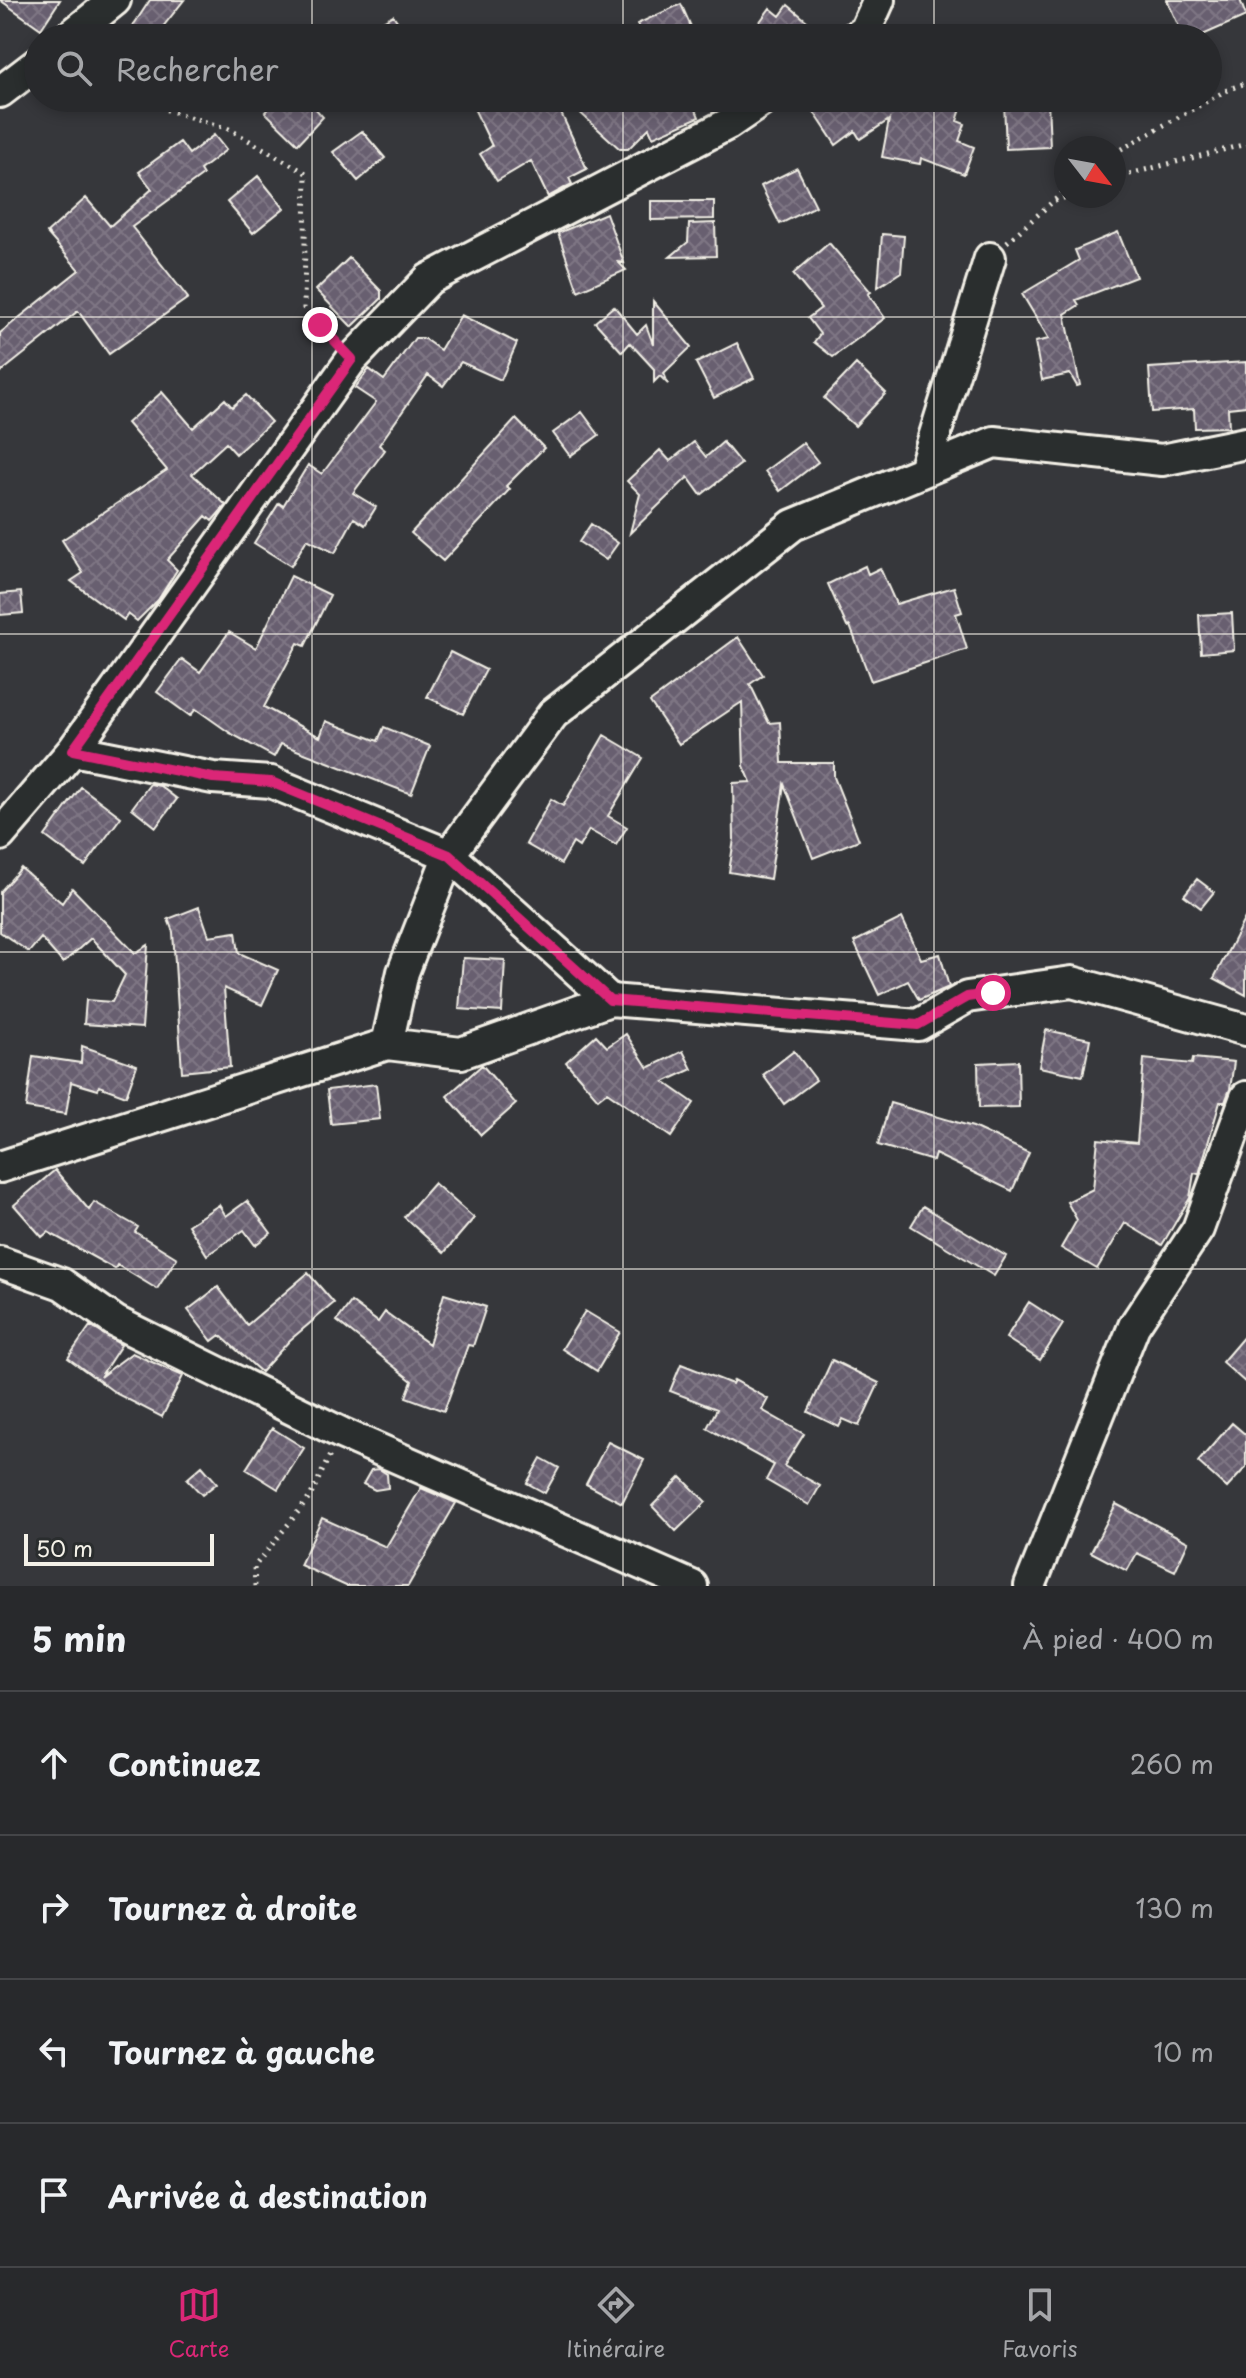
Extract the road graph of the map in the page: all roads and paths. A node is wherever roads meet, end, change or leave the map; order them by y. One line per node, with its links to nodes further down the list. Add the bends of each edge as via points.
1 (115, 0): 3 (street)
2 (879, 0): 4 (street)
3 (85, 24)
4 (868, 24)
5 (24, 74): 7 (street)
6 (1246, 83): 8 (path)
7 (0, 92)
8 (1222, 93)
9 (174, 112): 19 (path, via 229,129 306,173 304,308)
10 (746, 112): 19 (street, via 429,279)
11 (1188, 112): 13 (path)
12 (1246, 144): 14 (path)
13 (1126, 146)
14 (1126, 175)
15 (1054, 200): 17 (path)
16 (1054, 202): 17 (path)
17 (1049, 204): 18 (path)
18 (990, 258): 21 (street)
19 (352, 359): 22 (street)
20 (1246, 443): 21 (street, via 1162,460 994,442)
21 (924, 470): 24 (street, via 793,525 553,714)
22 (73, 750): 23 (street); 24 (street, via 213,778 271,782)
23 (0, 835)
24 (449, 855): 25 (street); 27 (street, via 403,972)
25 (610, 1000): 26 (street, via 918,1025 967,997 1072,982); 27 (street, via 461,1053)
26 (1246, 1030)
27 (387, 1044): 29 (street)
28 (1246, 1097): 34 (street, via 1198,1229 1134,1326)
29 (0, 1167)
30 (2, 1265): 31 (street, via 62,1284 116,1322)
31 (341, 1433): 32 (path, via 310,1497 254,1567); 33 (street)
32 (255, 1586)
33 (692, 1586)
34 (1030, 1586)

